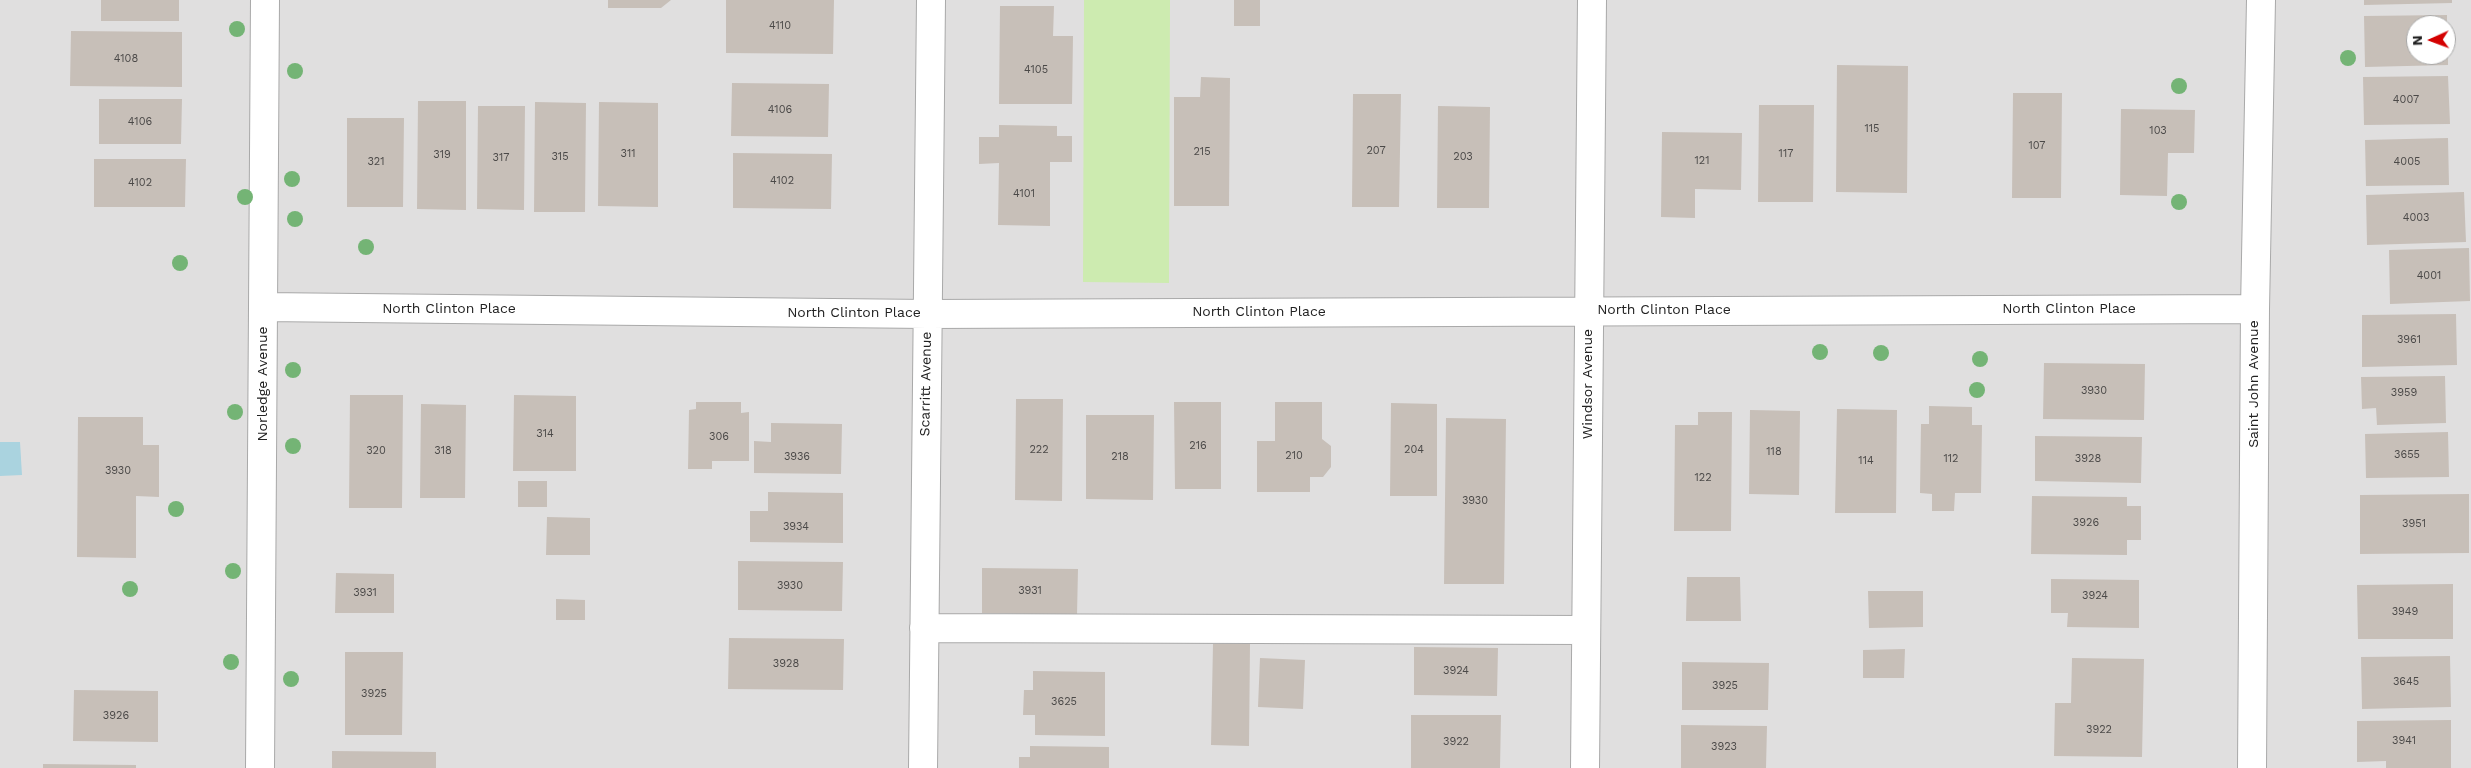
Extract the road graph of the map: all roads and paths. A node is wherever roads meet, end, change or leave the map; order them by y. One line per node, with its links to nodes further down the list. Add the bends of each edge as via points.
1 (265, 0): 5 (street, Norledge Avenue)
2 (931, 0): 8 (street, Scarritt Avenue)
3 (1592, 0): 7 (street, Windsor Avenue)
4 (2261, 0): 6 (street, Saint John Avenue)
5 (264, 308): 8 (street, North Clinton Place); 11 (street, Norledge Avenue)
6 (2255, 310): 7 (street, North Clinton Place); 14 (street, Saint John Avenue)
7 (1588, 311): 8 (street, North Clinton Place); 10 (street, Windsor Avenue)
8 (927, 314): 9 (street, Scarritt Avenue)
9 (924, 628): 10 (street); 12 (street, Scarritt Avenue)
10 (1586, 630): 13 (street, Windsor Avenue)
11 (260, 768)
12 (923, 768)
13 (1585, 768)
14 (2252, 768)

